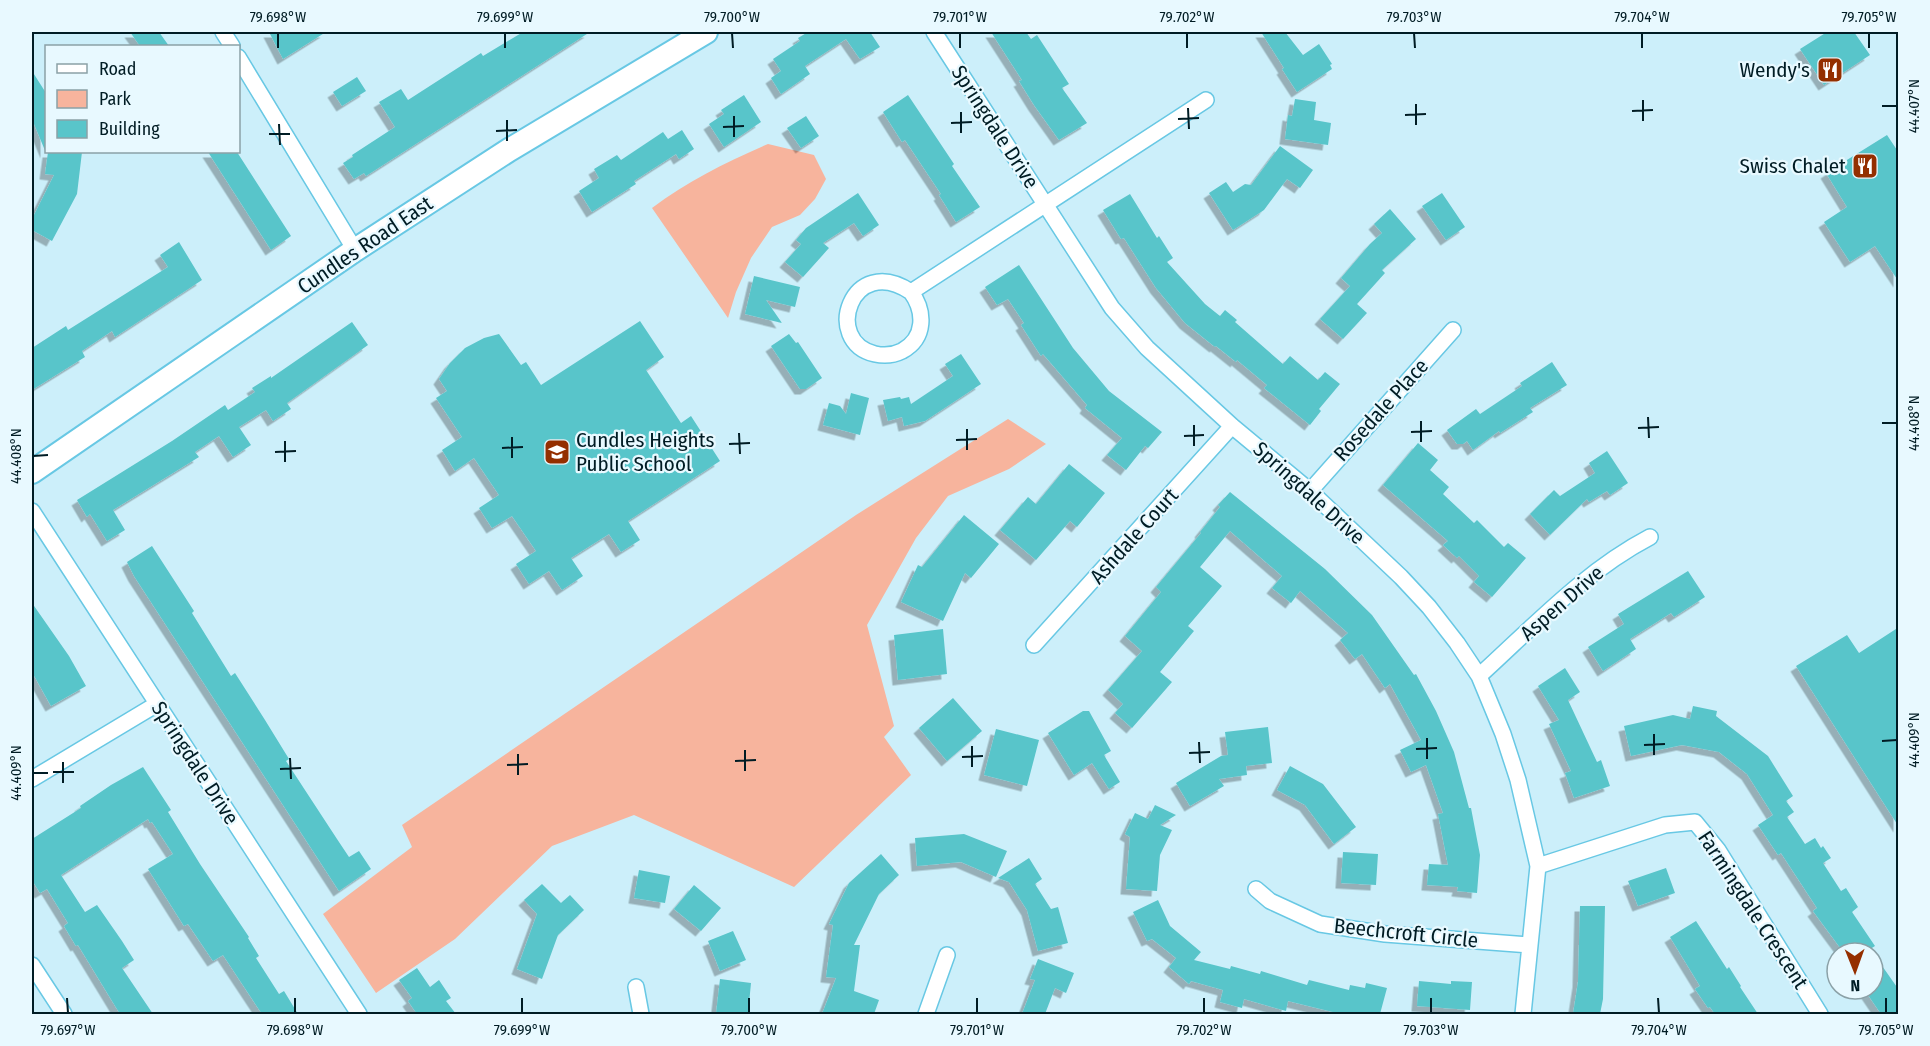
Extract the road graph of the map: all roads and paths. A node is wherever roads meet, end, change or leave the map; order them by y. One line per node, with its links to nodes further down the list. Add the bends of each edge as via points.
1 (223, 32): 4 (street)
2 (706, 32): 8 (main road, Cundles Road East, via 509,150)
3 (934, 32): 7 (street, Springdale Drive)
4 (231, 45)
5 (240, 60): 8 (street)
6 (1206, 100): 7 (street)
7 (1046, 206): 9 (street); 11 (street, Springdale Drive, via 1126,326)
8 (355, 250): 12 (main road, Cundles Road East)
9 (911, 292): 9 (street, via 898,283 883,280 858,291 847,315 855,342 881,355 904,350 914,341 921,325 922,313)
10 (1453, 330): 13 (street, Rosedale Place)
11 (1232, 426): 13 (street, Springdale Drive); 16 (street, Ashdale Court)
12 (32, 472)
13 (1310, 491): 17 (street, Springdale Drive, via 1429,607)
14 (32, 511): 18 (street, Springdale Drive)
15 (1650, 537): 17 (street, Aspen Drive, via 1573,590)
16 (1034, 645)
17 (1479, 676): 20 (street, Springdale Drive, via 1518,780)
18 (157, 704): 19 (street); 27 (street, Springdale Drive)
19 (32, 779)
20 (1538, 866): 22 (street, Springdale Drive); 31 (street, Farmingdale Crescent, via 1665,825 1695,822 1718,850)
21 (1256, 889): 22 (street, Beechcroft Circle, via 1270,901 1320,924 1385,934)
22 (1530, 945): 30 (street, Springdale Drive)
23 (947, 955): 29 (street)
24 (32, 965): 26 (street)
25 (636, 987): 28 (street)
26 (64, 1014)
27 (359, 1014)
28 (641, 1014)
29 (926, 1014)
30 (1523, 1014)
31 (1820, 1014)

